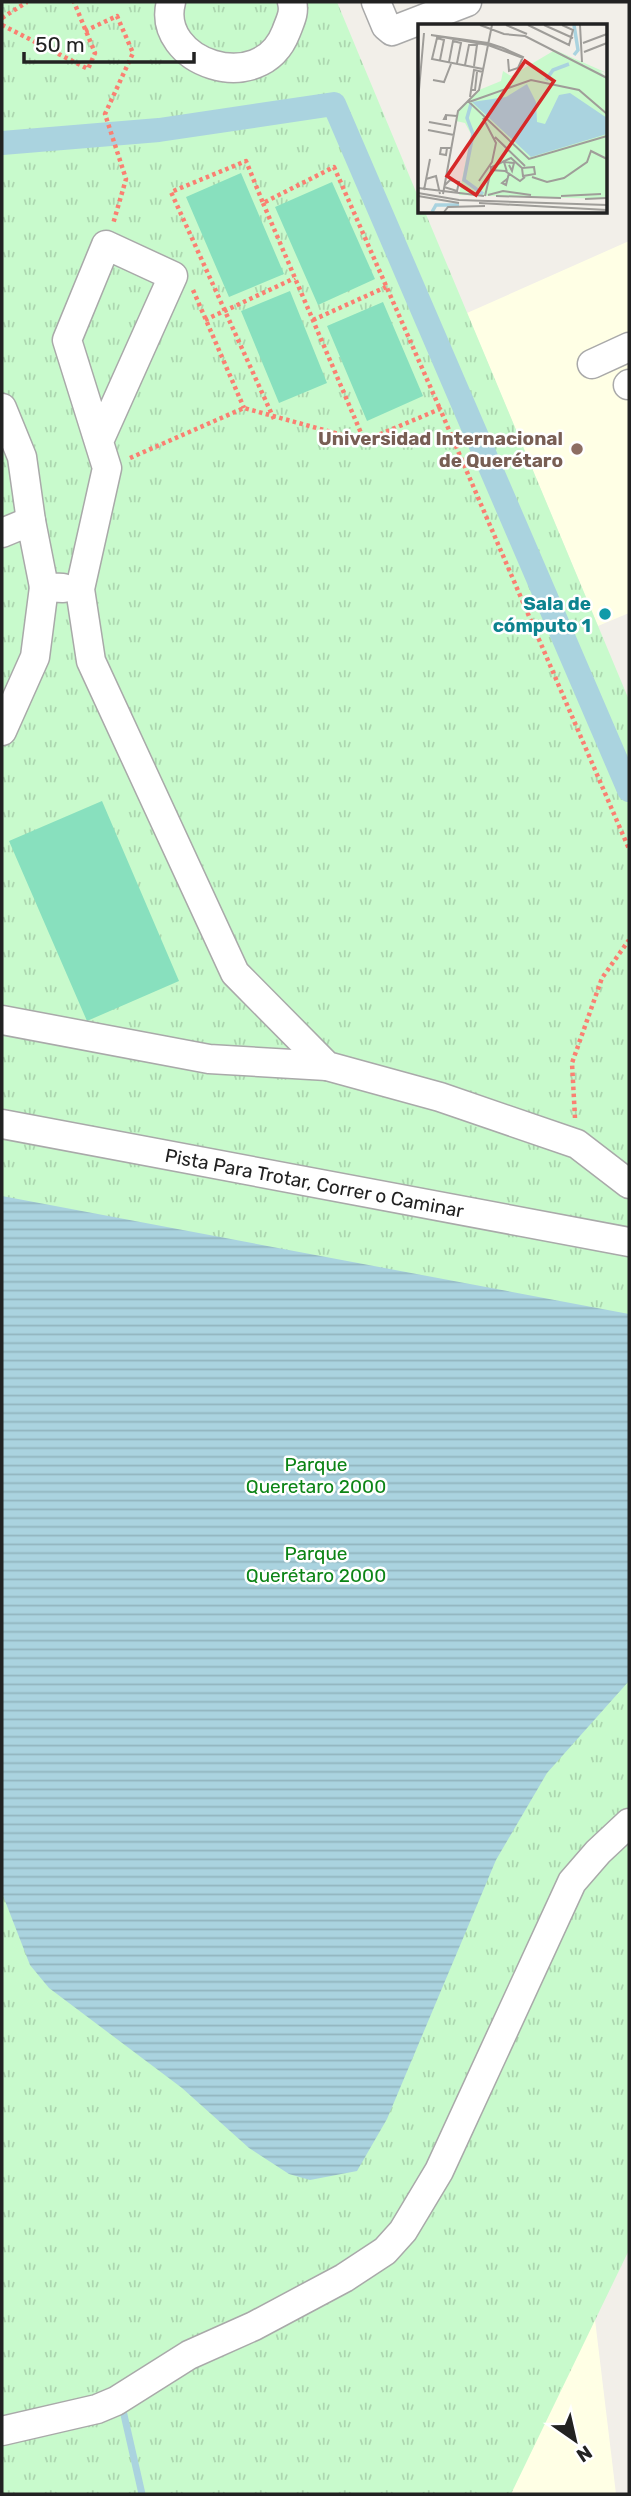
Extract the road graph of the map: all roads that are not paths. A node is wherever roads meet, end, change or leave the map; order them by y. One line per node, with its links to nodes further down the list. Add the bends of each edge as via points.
1 (171, 2): 2 (street, via 174,31 190,54 216,68 255,66 280,47 295,11)
2 (292, 2)
3 (376, 2): 4 (street, via 392,31)
4 (467, 2)
5 (629, 347): 6 (street)
6 (592, 364)
7 (2, 408): 9 (street, via 22,457)
8 (100, 439): 8 (street, via 67,340 106,245 173,276); 12 (street, via 107,468)
9 (31, 522): 10 (street); 11 (street)
10 (2, 534)
11 (44, 587): 12 (street); 13 (street, via 35,657)
12 (80, 589): 15 (street, via 91,661 235,973)
13 (2, 728)
14 (2, 1020): 15 (street, via 209,1059)
15 (327, 1066): 17 (street, via 440,1097 577,1144)
16 (2, 1124): 18 (street, Pista Para Trotar, Correr o Caminar)
17 (629, 1184)
18 (629, 1242)
19 (629, 1823): 20 (street, via 572,1882 439,2171 403,2231 384,2251 344,2278 189,2355 97,2409)
20 (2, 2431)

